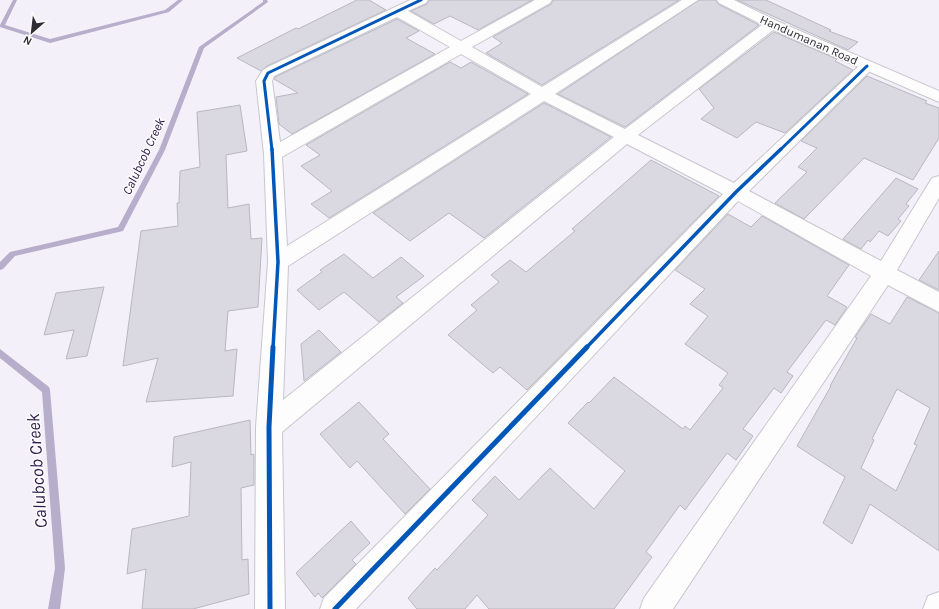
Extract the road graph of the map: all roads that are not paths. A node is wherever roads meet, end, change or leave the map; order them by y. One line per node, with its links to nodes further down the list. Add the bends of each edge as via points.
1 (421, 0): 5 (street)
2 (545, 0): 7 (street)
3 (692, 0): 9 (street)
4 (724, 0): 6 (street, Handumanan Road)
5 (397, 11): 7 (street); 12 (street, via 268,73 264,81)
6 (772, 24): 8 (street, Handumanan Road); 11 (street)
7 (462, 46): 9 (street); 12 (street)
8 (867, 66): 10 (street, Handumanan Road); 14 (street)
9 (543, 94): 11 (street); 15 (street)
10 (939, 97)
11 (625, 137): 14 (street); 18 (street)
12 (273, 154): 15 (street)
13 (939, 182): 16 (street)
14 (736, 192): 16 (street); 20 (street)
15 (278, 262): 18 (street)
16 (885, 273): 17 (street); 21 (street)
17 (939, 303)
18 (269, 427): 19 (street)
19 (270, 609)
20 (335, 609)
21 (655, 609)

